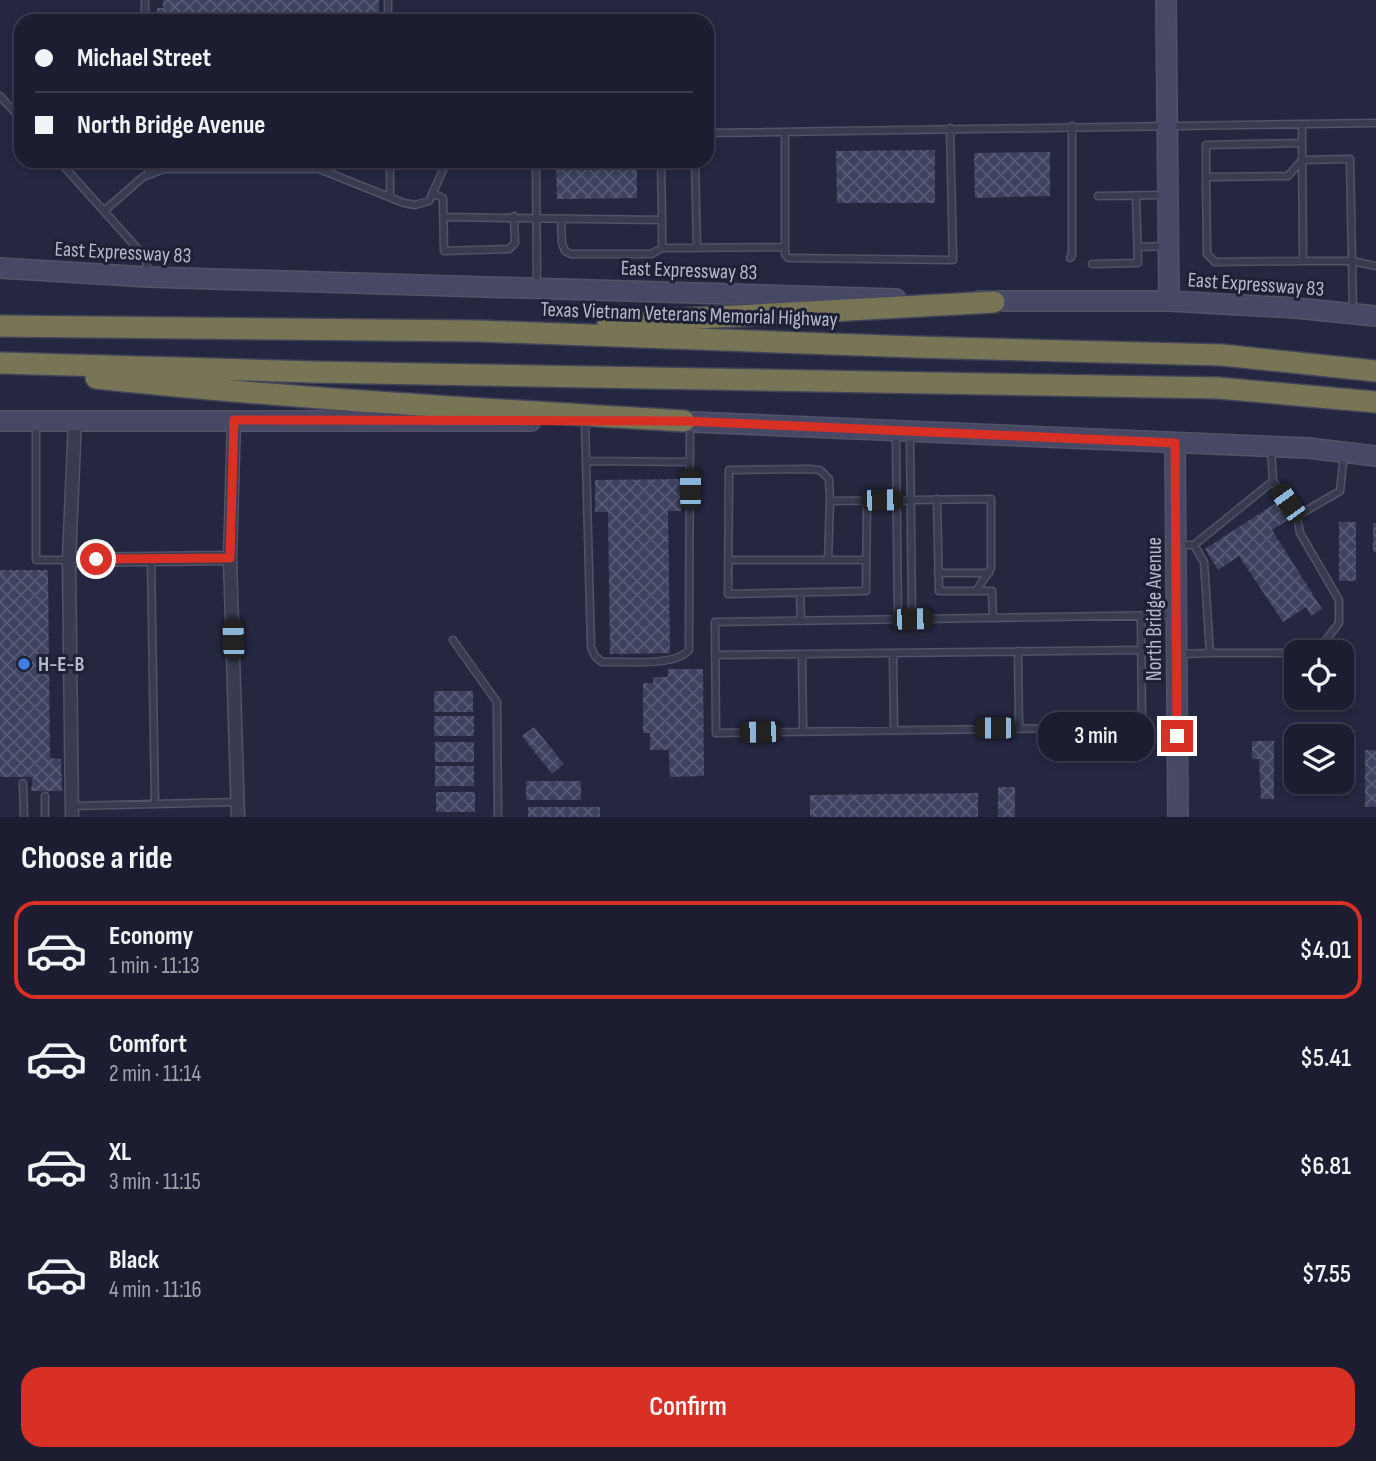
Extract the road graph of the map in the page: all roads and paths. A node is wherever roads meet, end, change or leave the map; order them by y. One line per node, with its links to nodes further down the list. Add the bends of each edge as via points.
1 (1166, 0): 8 (main road)
2 (0, 96): 3 (lane)
3 (9, 106): 4 (lane); 5 (lane)
4 (0, 107)
5 (14, 111)
6 (1376, 123): 7 (lane)
7 (1302, 124): 8 (lane); 13 (lane)
8 (1166, 125): 9 (lane); 27 (main road)
9 (1072, 126): 10 (lane); 42 (lane)
10 (950, 128): 11 (lane); 38 (lane, via 953,260 788,258)
11 (785, 132): 12 (lane); 38 (lane)
12 (714, 133)
13 (1302, 144): 14 (lane); 25 (lane, via 1206,145)
14 (1302, 160): 25 (lane, via 1288,176); 43 (lane); 44 (lane, via 1350,159)
15 (65, 168): 31 (lane)
16 (148, 168): 24 (lane)
17 (235, 168): 24 (lane, via 164,169)
18 (310, 168): 30 (lane)
19 (390, 168): 30 (lane)
20 (444, 168): 26 (lane)
21 (536, 168): 34 (lane)
22 (661, 168): 36 (lane)
23 (695, 168): 41 (lane)
24 (148, 174): 31 (lane)
25 (1206, 177): 43 (lane, via 1207,254 1215,262)
26 (432, 193): 30 (lane, via 429,201 415,205); 33 (lane, via 443,198)
27 (1168, 195): 29 (lane); 37 (main road)
28 (1098, 196): 29 (lane)
29 (1136, 196): 39 (lane)
30 (390, 197)
31 (104, 211): 48 (lane, via 146,258)
32 (514, 216): 33 (lane); 33 (lane, via 513,247 492,251 444,251); 34 (lane)
33 (444, 217)
34 (537, 220): 35 (lane); 49 (lane)
35 (561, 220): 36 (lane); 40 (lane, via 562,243 571,254 650,254)
36 (662, 220): 40 (lane)
37 (1168, 246): 39 (lane); 50 (main road)
38 (786, 247): 41 (lane)
39 (1138, 247): 45 (lane, via 1138,263)
40 (662, 248): 41 (lane)
41 (697, 248)
42 (1070, 258)
43 (1303, 261): 44 (lane)
44 (1352, 261): 46 (lane); 52 (lane)
45 (1092, 264)
46 (1376, 266)
47 (0, 268): 48 (main road, East Expressway 83)
48 (148, 278): 49 (main road, East Expressway 83)
49 (537, 289): 51 (main road, East Expressway 83)
50 (1169, 301): 51 (main road, East Expressway 83); 52 (main road, East Expressway 83)
51 (994, 302): 55 (highway)
52 (1353, 313): 53 (main road, East Expressway 83)
53 (1376, 316)
54 (0, 326): 55 (highway, Texas Vietnam Veterans Memorial Highway)
55 (479, 331): 57 (highway, Texas Vietnam Veterans Memorial Highway, via 1222,355)
56 (0, 366): 58 (highway, via 1218,388); 64 (highway, via 184,388)
57 (1376, 371)
58 (1376, 402)
59 (75, 419): 60 (main road); 61 (main road); 82 (street)
60 (36, 420): 62 (main road); 82 (lane, via 36,560)
61 (234, 420): 63 (main road); 80 (street)
62 (0, 421)
63 (585, 421): 64 (main road); 70 (lane)
64 (687, 421): 65 (main road); 71 (lane)
65 (903, 430): 66 (main road); 75 (lane); 76 (lane)
66 (1175, 443): 67 (main road); 79 (main road, North Bridge Avenue)
67 (1271, 446): 68 (main road); 72 (lane)
68 (1345, 452): 69 (main road); 78 (lane, via 1340,491)
69 (1376, 456)
70 (586, 461): 71 (lane); 71 (lane, via 591,647 602,662 672,660 689,650)
71 (690, 462)
72 (1273, 481): 78 (lane); 79 (lane)
73 (937, 499): 76 (lane); 86 (lane); 87 (lane, via 991,499)
74 (867, 500): 75 (lane); 77 (lane); 85 (lane)
75 (897, 500): 76 (lane); 93 (lane)
76 (911, 500): 94 (lane)
77 (830, 501): 83 (lane, via 829,479 820,470 729,470); 84 (lane)
78 (1297, 516): 97 (lane, via 1300,533 1339,600 1339,623)
79 (1185, 545): 90 (main road, North Bridge Avenue); 101 (lane, via 1205,562)
80 (230, 558): 81 (street); 111 (street)
81 (151, 559): 82 (street); 112 (lane)
82 (69, 560): 113 (street)
83 (729, 560): 84 (lane); 89 (lane, via 728,594)
84 (828, 560): 85 (lane)
85 (866, 560): 89 (lane, via 866,591)
86 (938, 573): 87 (lane); 88 (lane, via 939,591)
87 (989, 573): 88 (lane)
88 (975, 591): 92 (lane, via 992,591)
89 (800, 593): 95 (lane)
90 (1176, 615): 91 (lane); 104 (main road, North Bridge Avenue)
91 (1141, 616): 92 (lane); 98 (lane)
92 (993, 618): 94 (lane)
93 (898, 619): 94 (lane); 95 (lane)
94 (912, 619)
95 (801, 621): 105 (lane, via 715,622)
96 (453, 640): 117 (lane, via 497,702)
97 (1326, 640)
98 (1141, 650): 99 (lane); 106 (lane, via 1142,727)
99 (1018, 651): 100 (lane); 106 (lane)
100 (893, 653): 103 (lane); 107 (lane)
101 (1210, 653): 102 (lane); 104 (lane)
102 (1284, 653)
103 (802, 654): 105 (lane); 108 (lane)
104 (1177, 654): 118 (main road, North Bridge Avenue)
105 (715, 655): 108 (lane, via 716,733)
106 (1019, 728): 107 (lane)
107 (894, 730): 108 (lane)
108 (803, 731)
109 (23, 783): 114 (lane)
110 (45, 796): 115 (lane)
111 (237, 802): 112 (lane); 116 (street)
112 (155, 804): 113 (lane)
113 (72, 812)
114 (24, 817)
115 (45, 817)
116 (238, 817)
117 (498, 817)
118 (1178, 817)

